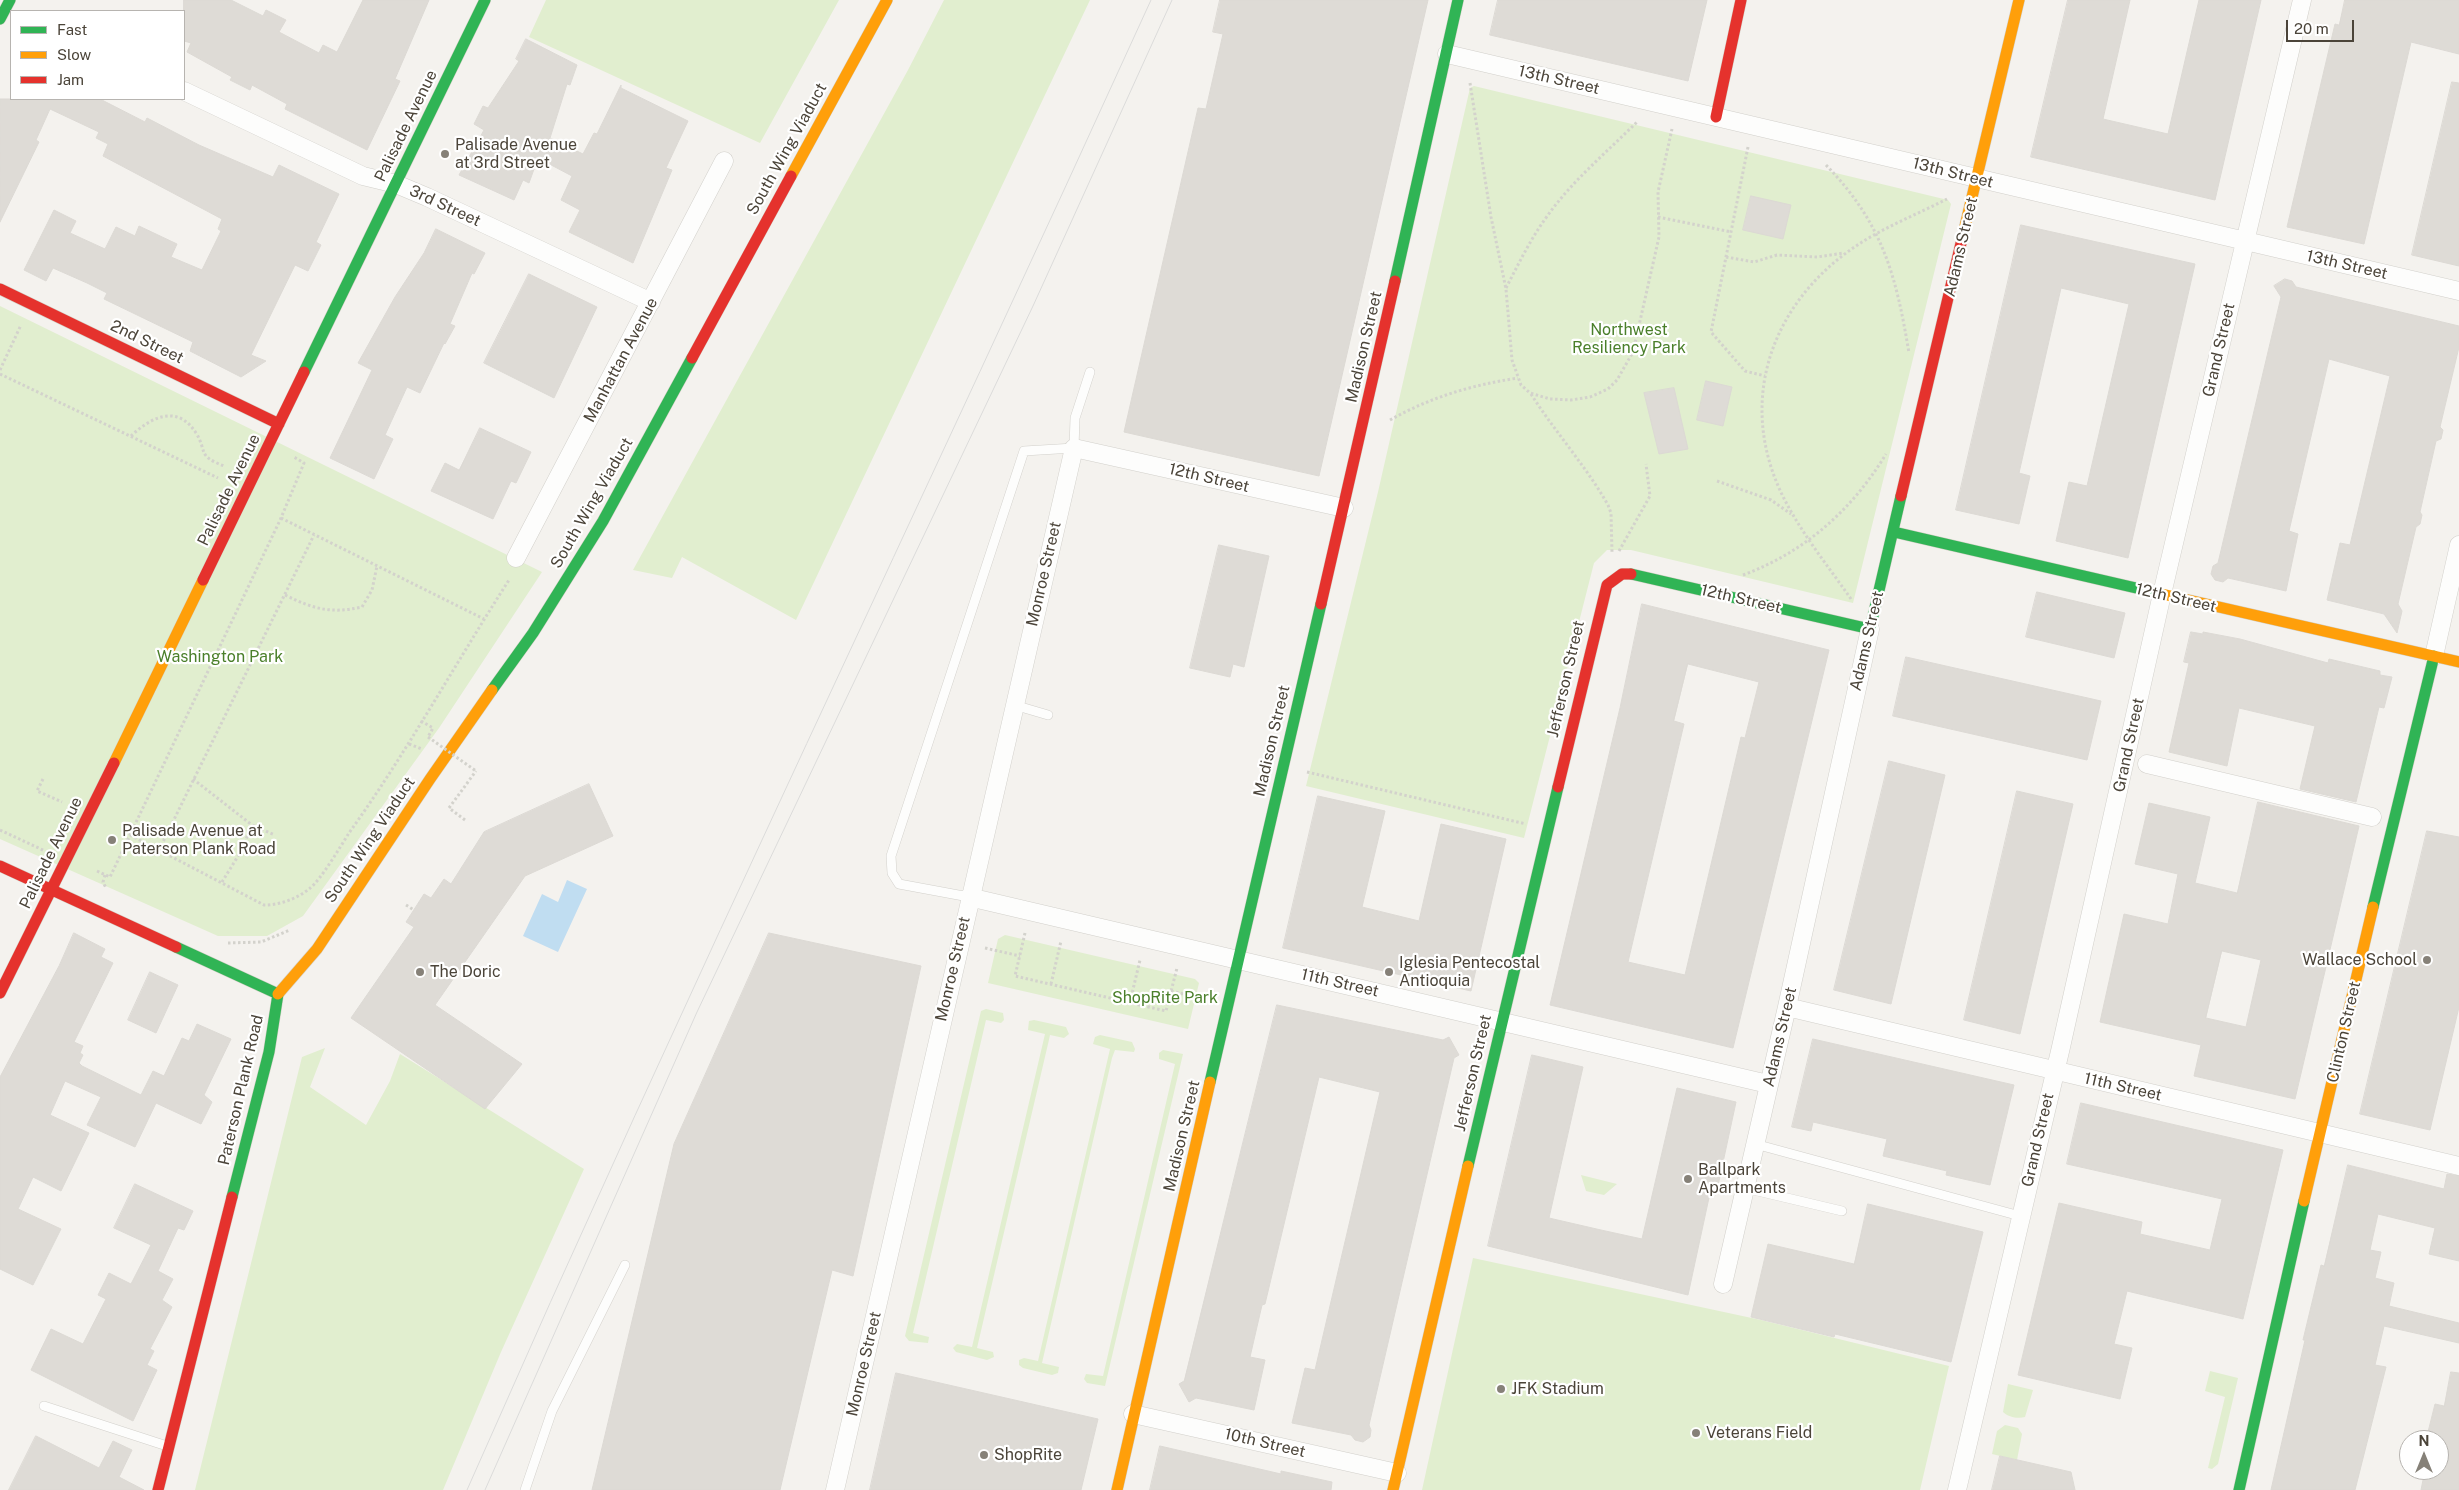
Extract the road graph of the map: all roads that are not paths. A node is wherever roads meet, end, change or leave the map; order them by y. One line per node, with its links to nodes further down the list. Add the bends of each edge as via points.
1 (485, 0): 12 (street, Palisade Avenue)
2 (887, 0): 38 (street, South Wing Viaduct, via 602,521 533,633 430,779 317,949)
3 (1458, 0): 7 (street, Madison Street)
4 (1741, 0): 9 (street)
5 (2019, 0): 11 (street, Adams Street)
6 (2302, 0): 13 (street, Grand Street)
7 (1447, 54): 9 (street, 13th Street); 20 (street, Madison Street)
8 (185, 91): 12 (street, 3rd Street, via 363,176)
9 (1716, 117): 11 (street, 13th Street)
10 (724, 161): 16 (street, Manhattan Avenue)
11 (1977, 180): 13 (street, 13th Street); 21 (street, Adams Street)
12 (396, 184): 16 (street, 3rd Street); 18 (street, Palisade Avenue)
13 (2244, 240): 15 (street, 13th Street); 25 (street, Grand Street)
14 (0, 289): 18 (street, 2nd Street)
15 (2459, 291)
16 (651, 302): 23 (street, Manhattan Avenue)
17 (1090, 372): 19 (lane, via 1075,418)
18 (279, 424): 34 (street, Palisade Avenue)
19 (1074, 448): 20 (street, 12th Street); 29 (street, Monroe Street); 35 (lane, via 1024,450 891,856 892,873 899,884)
20 (1344, 508): 36 (street, Madison Street)
21 (1894, 532): 25 (street, 12th Street); 26 (street, Adams Street)
22 (2459, 545): 27 (street, Clinton Street)
23 (516, 558)
24 (1612, 579): 26 (street, 12th Street, via 1622,574 1636,574); 40 (street, Jefferson Street, via 1603,593)
25 (2162, 594): 27 (street, 12th Street); 41 (street, Grand Street)
26 (1870, 628): 39 (street, Adams Street)
27 (2434, 656): 28 (street, 12th Street); 43 (street, Clinton Street)
28 (2459, 662)
29 (1014, 705): 30 (lane); 35 (street, Monroe Street)
30 (1048, 715)
31 (2147, 764): 32 (street)
32 (2372, 817)
33 (0, 866): 34 (street)
34 (51, 889): 37 (street, Palisade Avenue); 38 (street)
35 (969, 897): 36 (street, 11th Street); 57 (street, Monroe Street)
36 (1238, 960): 40 (street, 11th Street); 52 (street, Madison Street)
37 (0, 993)
38 (278, 994): 53 (street, Paterson Plank Road, via 269,1052)
39 (1788, 1007): 41 (street, 11th Street); 42 (street, Adams Street)
40 (1502, 1021): 42 (street, 11th Street); 54 (street, Jefferson Street)
41 (2055, 1071): 43 (street, 11th Street); 48 (street, Grand Street)
42 (1768, 1084): 44 (street, Adams Street)
43 (2319, 1132): 45 (street, 11th Street); 61 (street, Clinton Street)
44 (1755, 1144): 46 (street, Adams Street); 48 (lane)
45 (2459, 1166)
46 (1745, 1188): 47 (lane); 50 (street, Adams Street)
47 (1842, 1211)
48 (2020, 1216): 60 (street, Grand Street)
49 (625, 1265): 56 (lane, via 552,1411)
50 (1723, 1284)
51 (44, 1406): 53 (lane)
52 (1133, 1414): 54 (street, 10th Street); 58 (street, Madison Street)
53 (168, 1447): 55 (street, Paterson Plank Road)
54 (1397, 1472): 59 (street, Jefferson Street)
55 (158, 1490)
56 (526, 1490)
57 (835, 1490)
58 (1117, 1490)
59 (1393, 1490)
60 (1957, 1490)
61 (2239, 1490)

